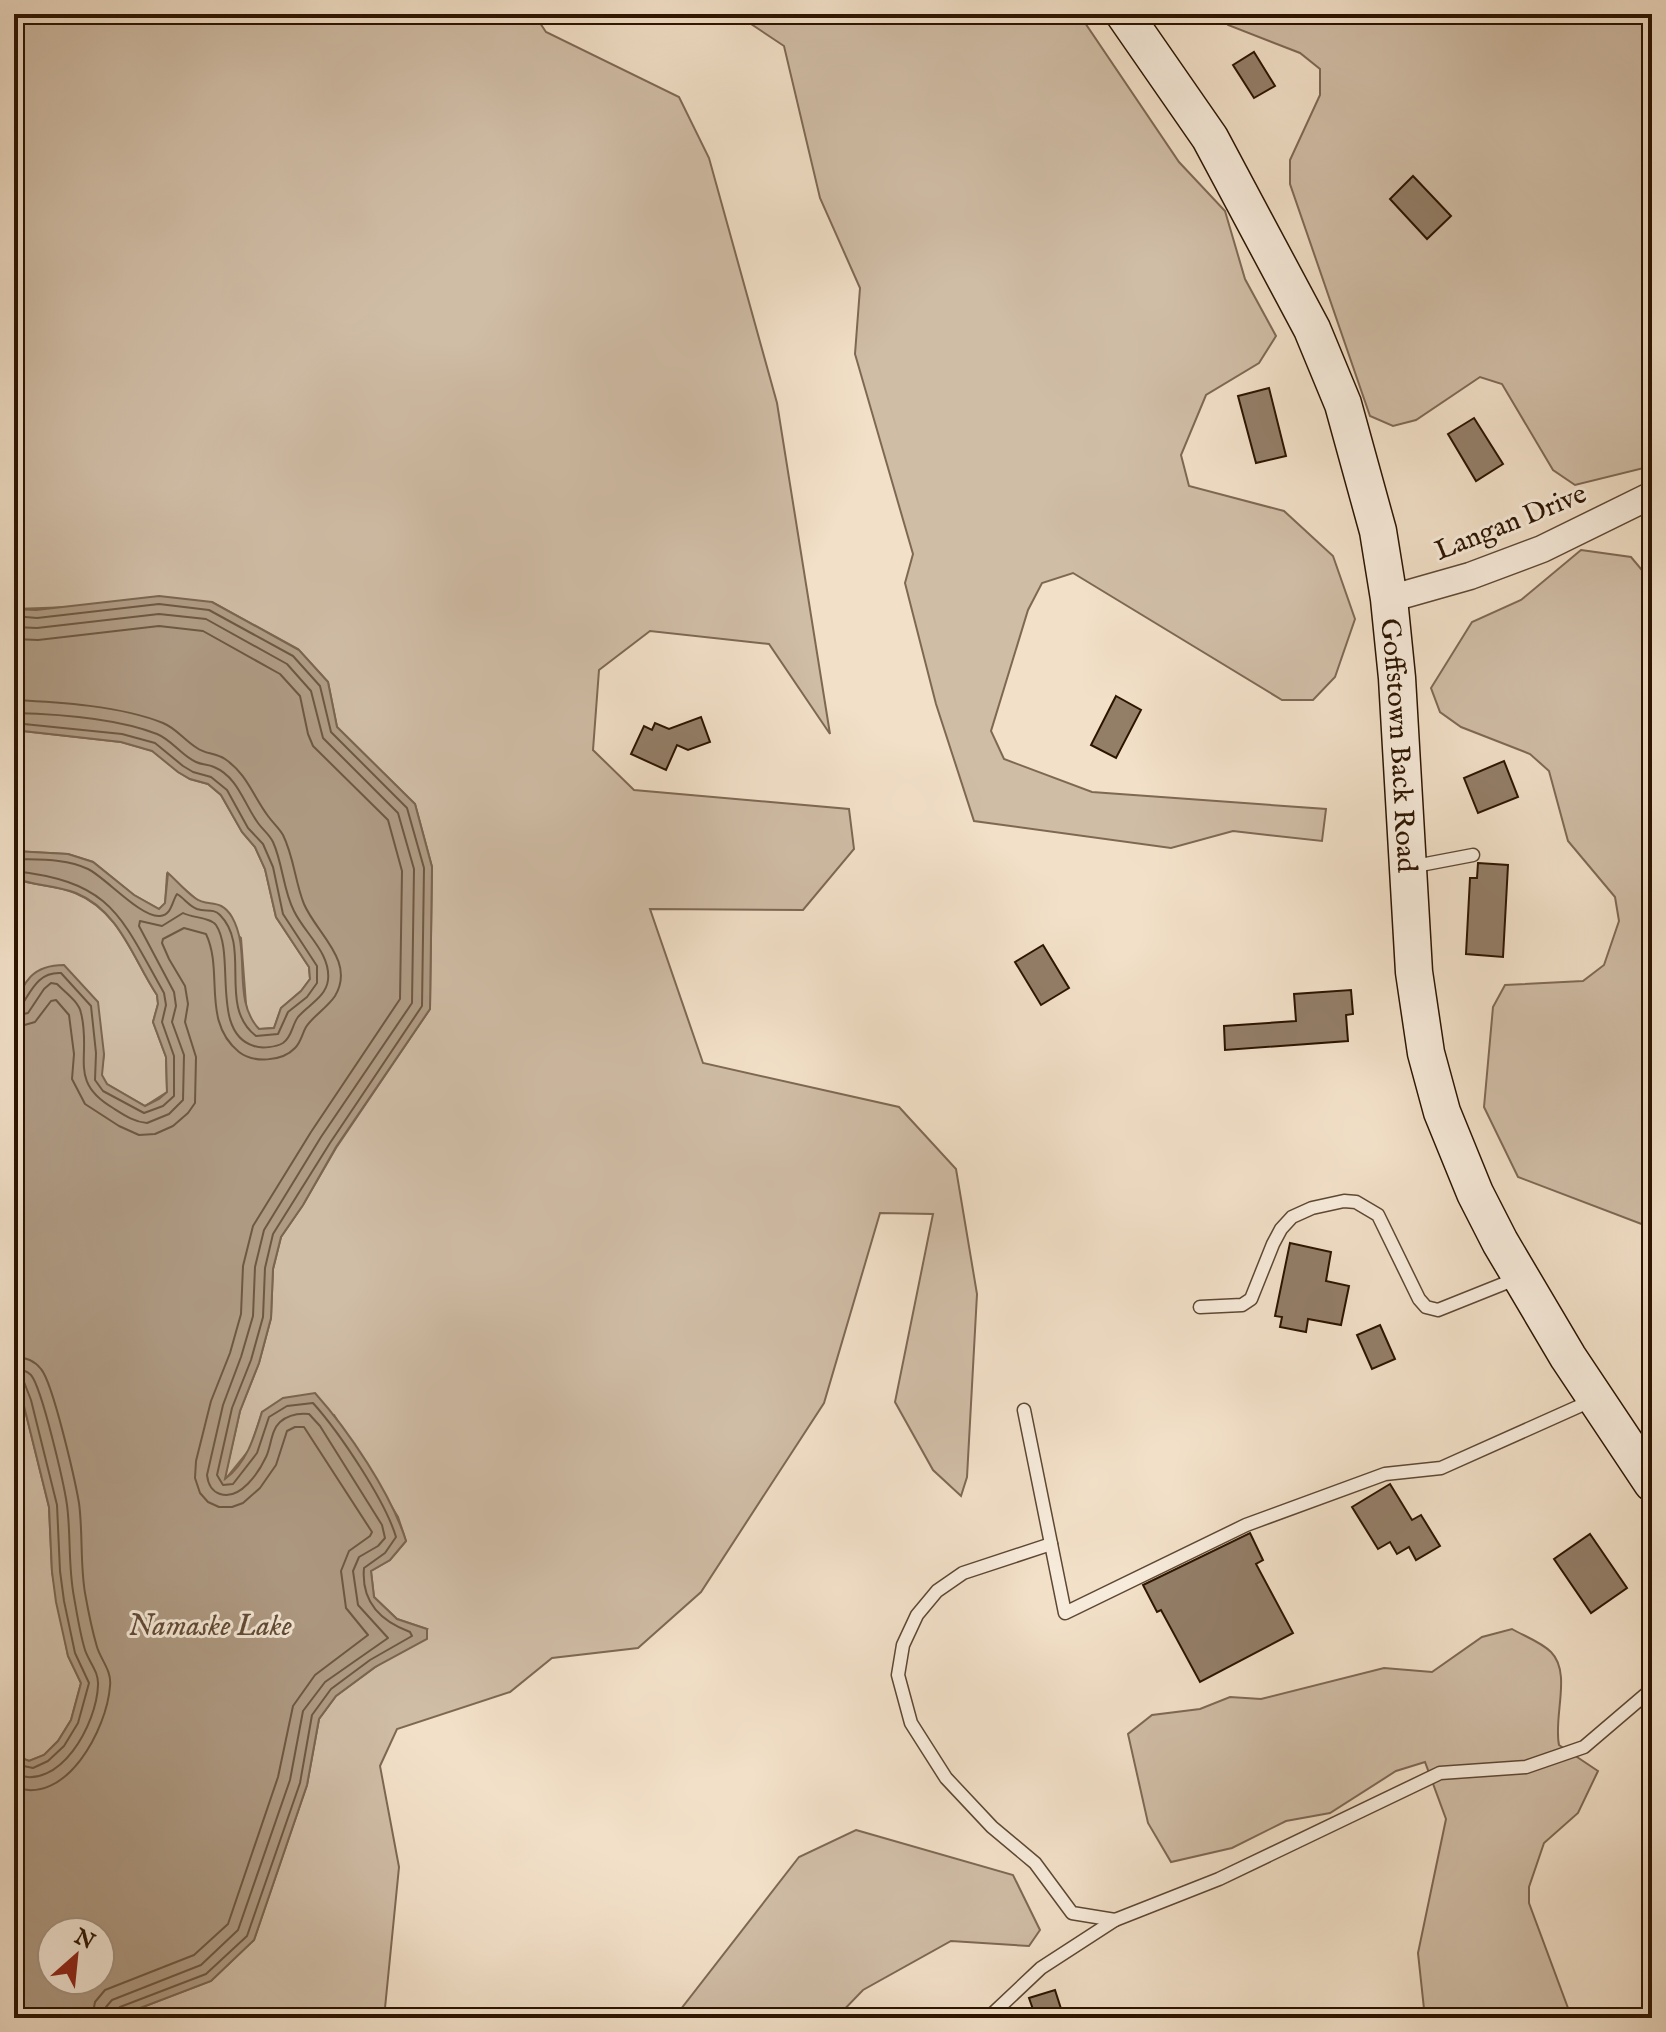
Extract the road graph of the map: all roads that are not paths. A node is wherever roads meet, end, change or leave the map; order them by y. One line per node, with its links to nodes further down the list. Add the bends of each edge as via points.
1 (1124, 14): 3 (main road, Goffstown Back Road, via 1210,138 1312,329 1343,404 1366,481)
2 (1652, 495): 3 (street, Langan Drive, via 1542,549)
3 (1389, 599): 5 (main road, Goffstown Back Road)
4 (1473, 855): 5 (lane)
5 (1406, 867): 6 (main road, Goffstown Back Road, via 1414,972 1426,1053 1442,1112 1475,1193)
6 (1521, 1277): 7 (lane, via 1438,1310 1426,1307 1378,1215 1356,1202 1334,1201 1292,1217 1281,1229 1251,1299 1242,1305); 8 (main road, Goffstown Back Road)
7 (1200, 1307)
8 (1596, 1399): 10 (main road, Goffstown Back Road); 11 (lane, via 1441,1468 1385,1474 1246,1525 1065,1613)
9 (1024, 1410): 11 (lane)
10 (1652, 1483)
11 (1051, 1544): 13 (lane, via 963,1573 937,1591 917,1615 903,1645 898,1675 911,1723 946,1778 1035,1863 1072,1913)
12 (1652, 1689): 13 (lane, via 1584,1747 1526,1767 1440,1773 1219,1879)
13 (1115, 1920): 14 (lane, via 1041,1968)
14 (988, 2018)

